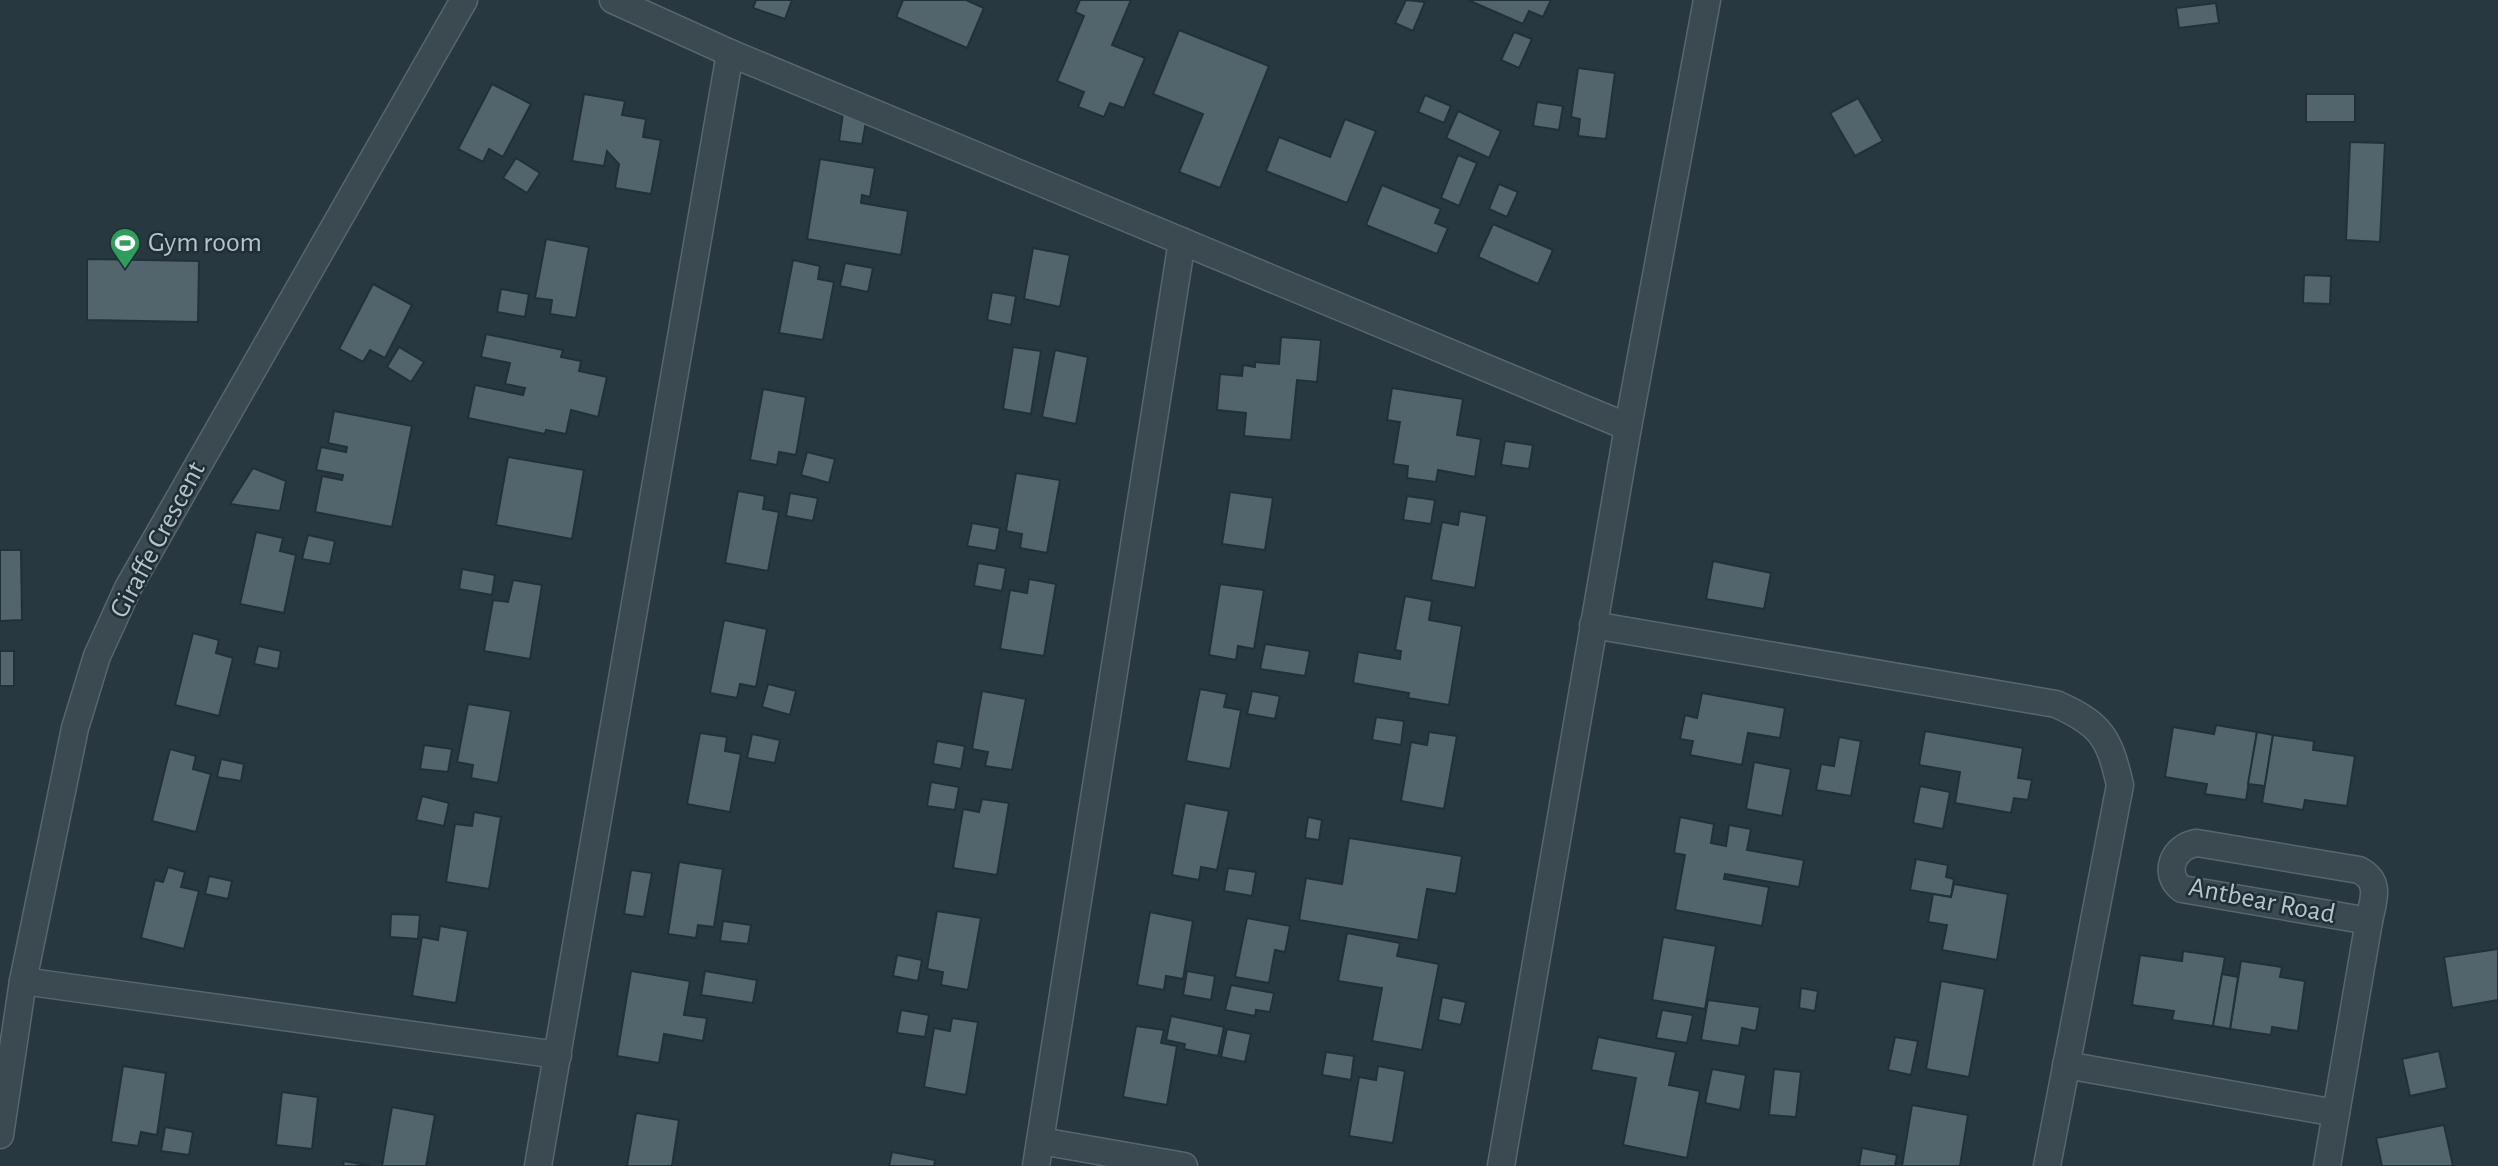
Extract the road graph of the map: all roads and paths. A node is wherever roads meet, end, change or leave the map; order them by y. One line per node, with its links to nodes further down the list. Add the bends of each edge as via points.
1 (464, 0): 9 (street, Giraffe Crescent, via 128,588 97,656 75,727)
2 (613, 0): 4 (street)
3 (1707, 0): 6 (street)
4 (730, 53): 5 (street); 10 (street)
5 (1182, 240): 6 (street); 14 (street)
6 (1628, 426): 7 (street)
7 (1593, 625): 11 (street, via 2056,704 2102,733 2120,785); 17 (street)
8 (2369, 921): 8 (street, Antbear Road, via 2182,889 2172,872 2175,857 2181,848 2197,843 2358,870 2371,877 2373,884); 12 (street)
9 (23, 981): 10 (street); 13 (street, Giraffe Crescent)
10 (558, 1055): 15 (street)
11 (2066, 1065): 12 (street); 18 (street)
12 (2336, 1113): 19 (street)
13 (0, 1135)
14 (1038, 1154): 16 (street)
15 (538, 1166)
16 (1184, 1166)
17 (1501, 1166)
18 (2047, 1166)
19 (2327, 1166)

